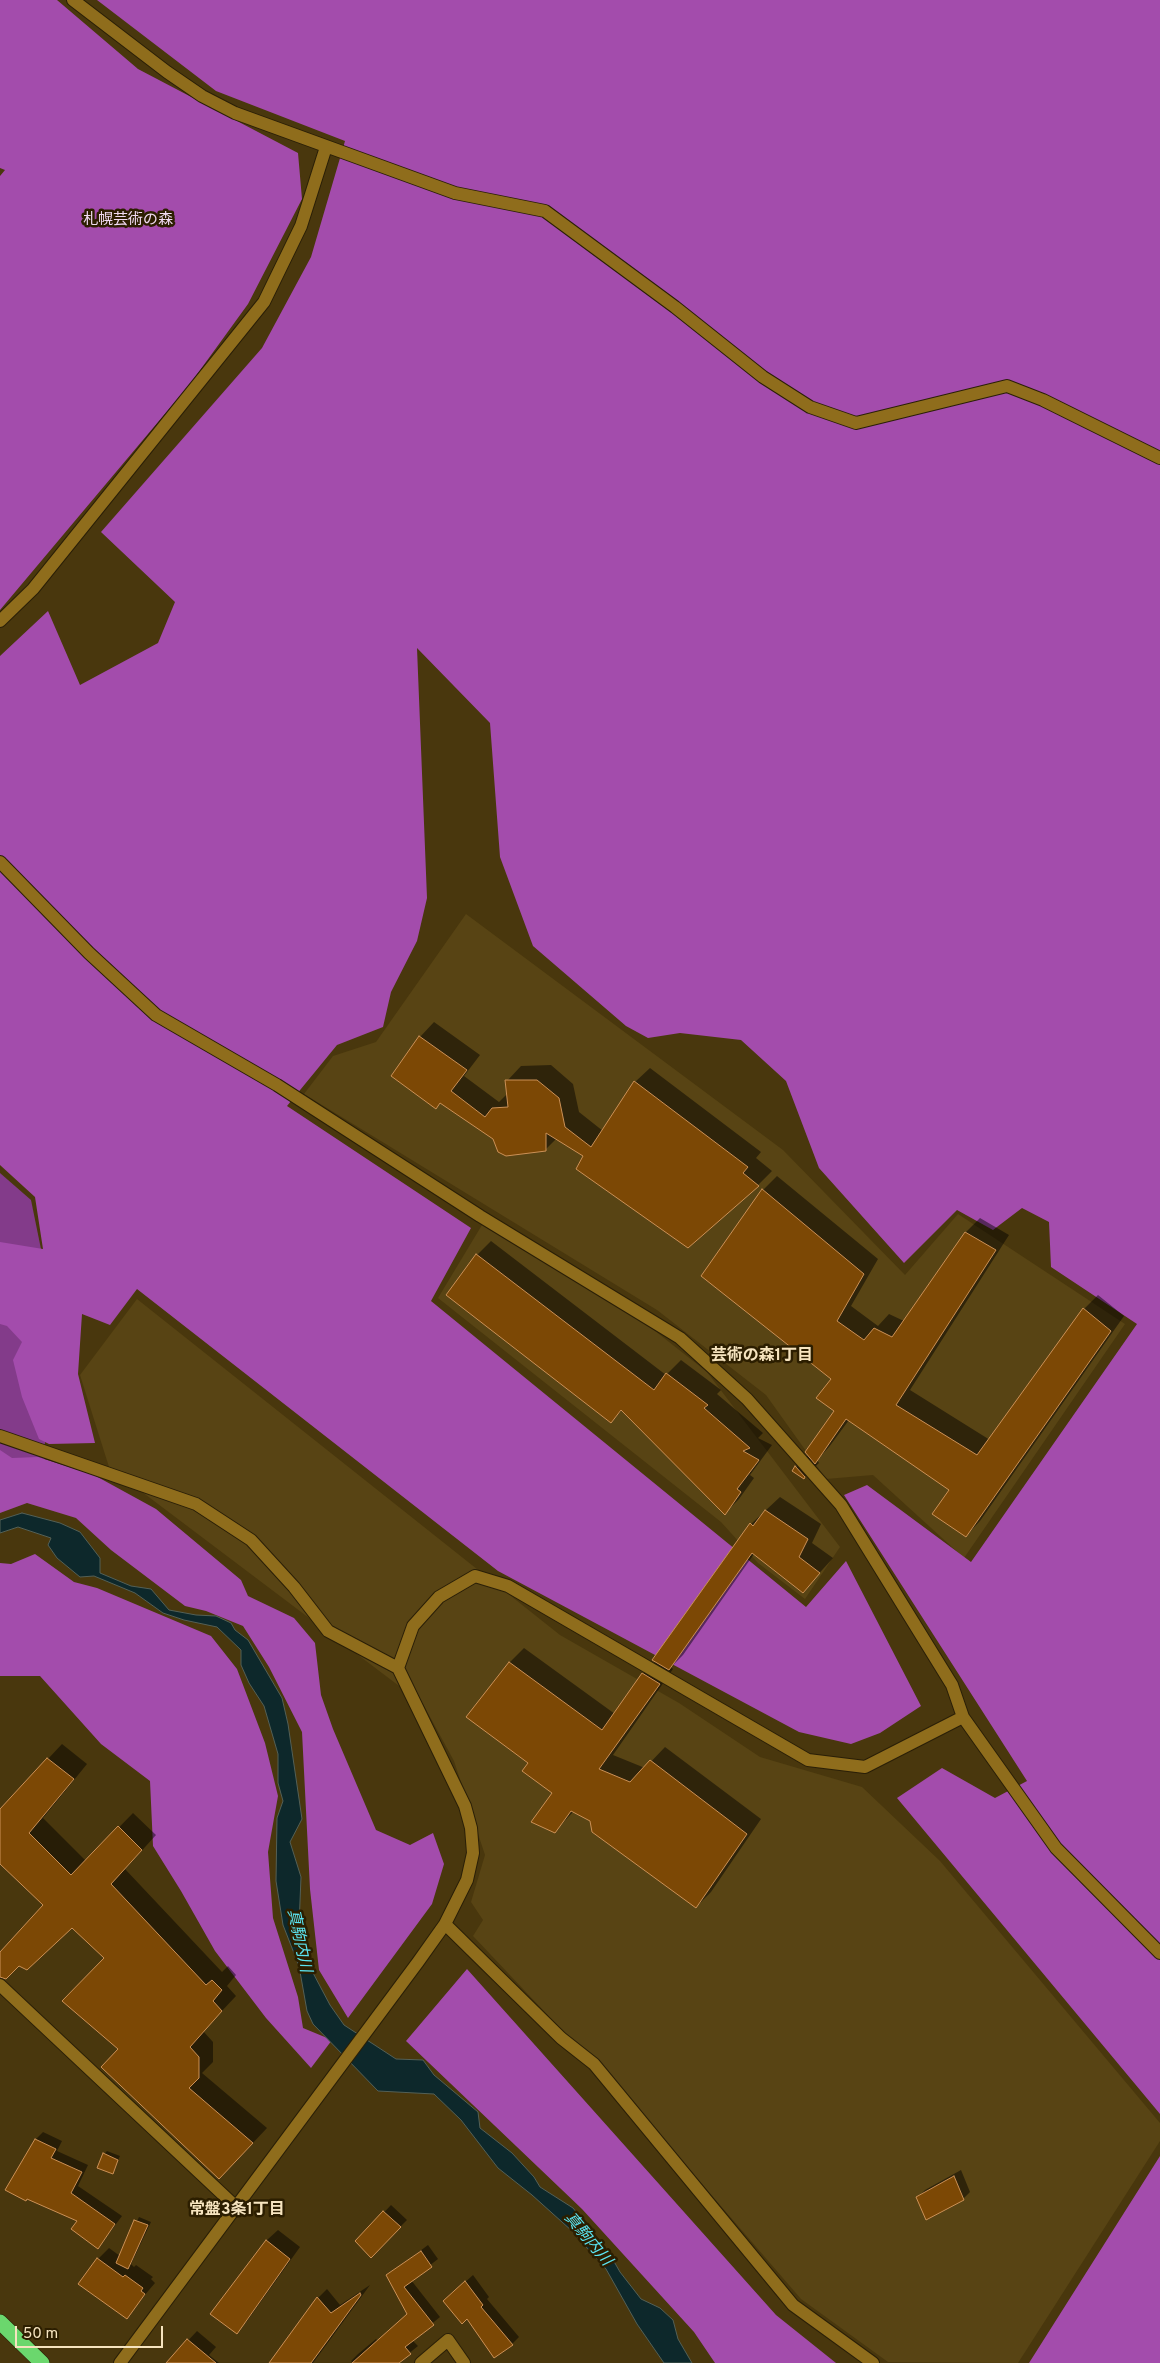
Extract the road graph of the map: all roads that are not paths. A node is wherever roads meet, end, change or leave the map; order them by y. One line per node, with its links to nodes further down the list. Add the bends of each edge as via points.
1 (73, 0): 2 (street, via 202,96 235,113)
2 (326, 146): 3 (street, via 455,194 545,211 763,377 810,407 856,423 1007,386 1043,400); 4 (street, via 301,226 264,302 33,589)
3 (1160, 458)
4 (0, 621)
5 (0, 862): 8 (street, via 89,953 156,1015 277,1085 480,1216 680,1338 747,1399 841,1505 952,1685)
6 (0, 1436): 7 (street, via 196,1504 251,1540 328,1631)
7 (398, 1668): 8 (street, via 413,1626 439,1597 475,1576 508,1586 808,1760 865,1767); 9 (street, via 465,1806 471,1828 472,1854 467,1880)
8 (963, 1717): 10 (street, via 1056,1848)
9 (444, 1924): 12 (street); 18 (street, via 560,2038 594,2064 793,2305)
10 (1160, 1953)
11 (0, 1985): 12 (street)
12 (235, 2206): 15 (street)
13 (0, 2322): 14 (highway)
14 (42, 2363)
15 (120, 2363)
16 (421, 2363): 17 (street, via 448,2340)
17 (464, 2363)
18 (873, 2363)

